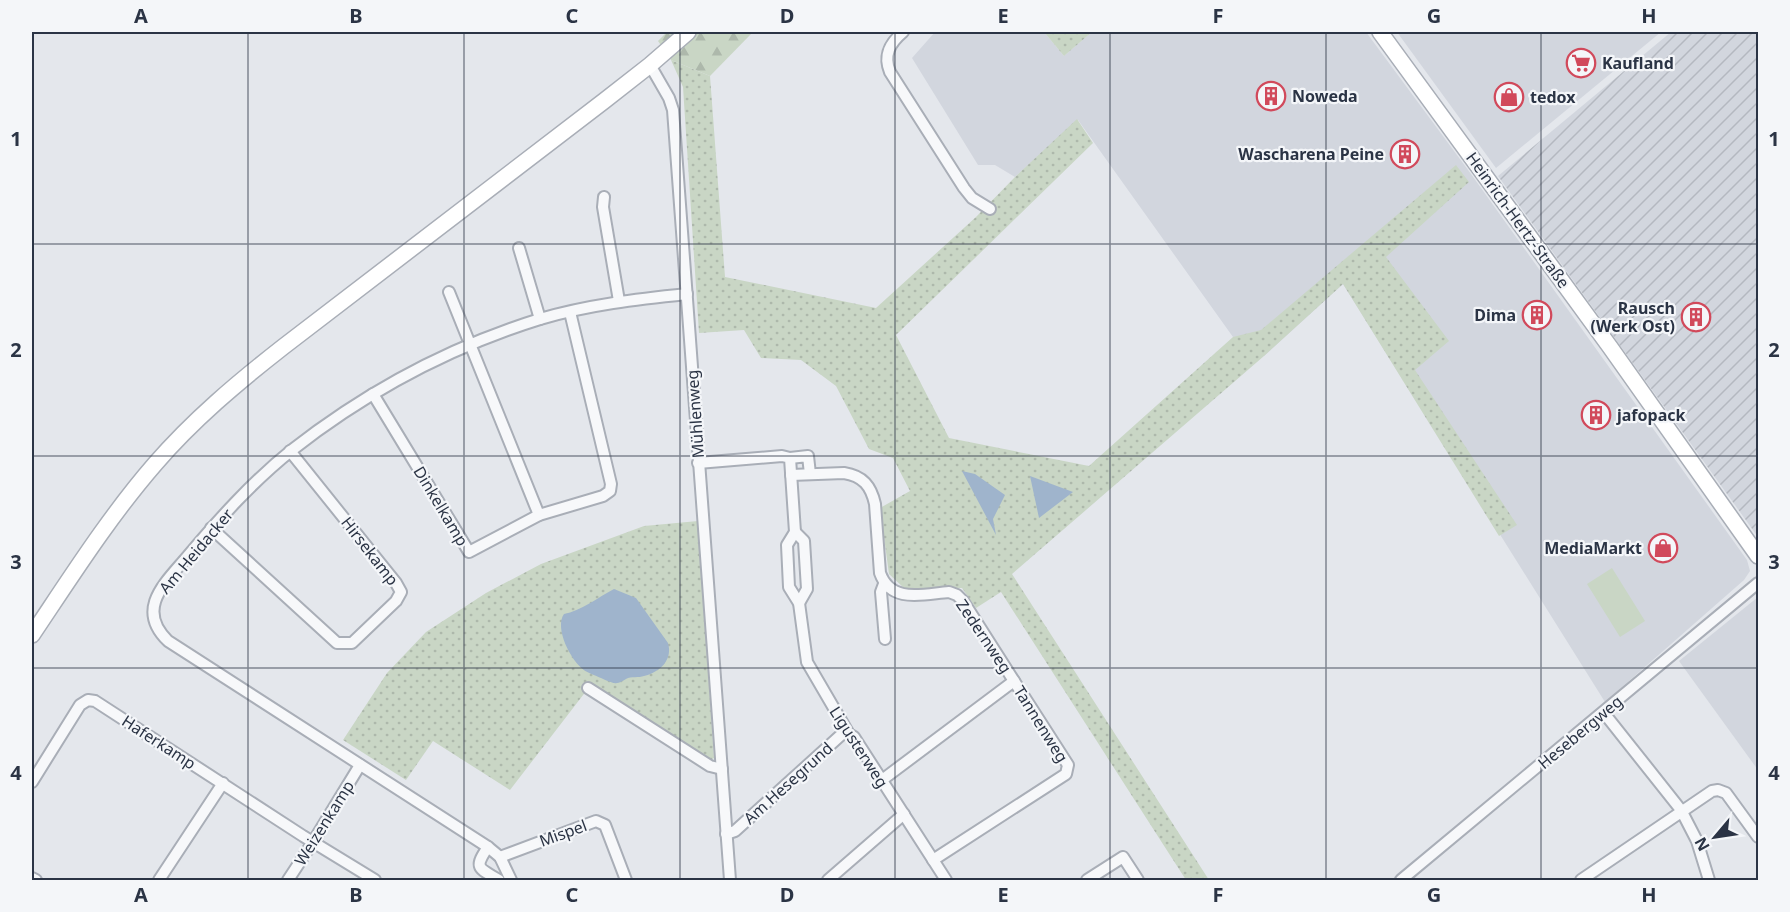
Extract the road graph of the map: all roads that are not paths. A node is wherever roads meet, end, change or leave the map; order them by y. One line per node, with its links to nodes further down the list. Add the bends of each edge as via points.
1 (688, 32): 4 (main road)
2 (903, 32): 6 (street, via 888,51 890,72 964,188)
3 (1380, 32): 23 (main road, Heinrich-Hertz-Straße)
4 (650, 65): 9 (street, Mühlenweg, via 673,110); 27 (main road, via 283,346 198,419 134,489)
5 (604, 197): 10 (street)
6 (990, 209)
7 (519, 248): 12 (street)
8 (449, 292): 13 (street)
9 (687, 294): 10 (street, Am Heidacker); 17 (street, Mühlenweg)
10 (619, 302): 11 (street, Am Heidacker)
11 (570, 312): 12 (street, Am Heidacker); 20 (street, Dinkelkamp, via 610,491)
12 (540, 319): 13 (street, Am Heidacker)
13 (470, 345): 14 (street, Am Heidacker); 20 (street)
14 (373, 394): 15 (street, Am Heidacker); 20 (street, Dinkelkamp, via 469,552)
15 (290, 451): 21 (street, Am Heidacker); 21 (street, Hirsekamp, via 396,583 401,592 396,602 352,644 337,643)
16 (790, 458): 17 (street); 18 (street, via 808,456); 19 (street, Ligusterweg)
17 (699, 463): 34 (street, Mühlenweg)
18 (810, 474): 19 (street); 25 (street, via 844,473 866,483 875,504)
19 (791, 475): 22 (street, Ligusterweg)
20 (538, 515)
21 (211, 528): 33 (street, Am Heidacker, via 158,594 152,614 159,632)
22 (795, 532): 26 (street, Ligusterweg, via 787,545 789,587); 26 (street, Ligusterweg, via 804,541 807,589)
23 (1758, 556)
24 (1758, 583): 31 (street, Hesebergweg)
25 (884, 584): 28 (street, via 880,592); 29 (street, Zedernweg, via 903,595 957,595)
26 (799, 603): 32 (street, Ligusterweg, via 807,662)
27 (32, 634)
28 (885, 639)
29 (1014, 681): 35 (street, Tannenweg); 45 (street, Tannenweg, via 1068,765 1066,774)
30 (588, 688): 34 (street, via 710,766)
31 (1604, 713): 38 (street); 59 (street, Hesebergweg)
32 (849, 734): 35 (street, Ligusterweg); 40 (street, Am Hesegrund, via 841,735 735,831)
33 (360, 765): 42 (street, Weizenkamp); 43 (street, Am Heidacker)
34 (722, 769): 40 (street, Mühlenweg)
35 (882, 780): 39 (street, Ligusterweg)
36 (32, 782): 37 (street, Haferkamp, via 80,705 88,700)
37 (223, 783): 42 (street, Haferkamp); 48 (street)
38 (1682, 810): 41 (street, via 1712,790 1722,791); 60 (street); 61 (street)
39 (904, 814): 45 (street, Ligusterweg); 55 (street)
40 (726, 834): 54 (street, Mühlenweg)
41 (1758, 837)
42 (313, 842): 49 (street, Weizenkamp); 50 (street, Haferkamp)
43 (488, 847): 44 (street, Am Heidacker); 51 (street, via 479,865)
44 (500, 857): 52 (street, Am Heidacker); 53 (street, Mispel, via 596,821 605,825)
45 (933, 860): 56 (street, Ligusterweg)
46 (32, 878): 47 (street)
47 (36, 880)
48 (159, 880)
49 (288, 880)
50 (375, 880)
51 (500, 880)
52 (511, 880)
53 (626, 880)
54 (730, 880)
55 (828, 880)
56 (946, 880)
57 (1087, 880): 58 (street, via 1123,857)
58 (1138, 880)
59 (1401, 880)
60 (1581, 880)
61 (1709, 880)

